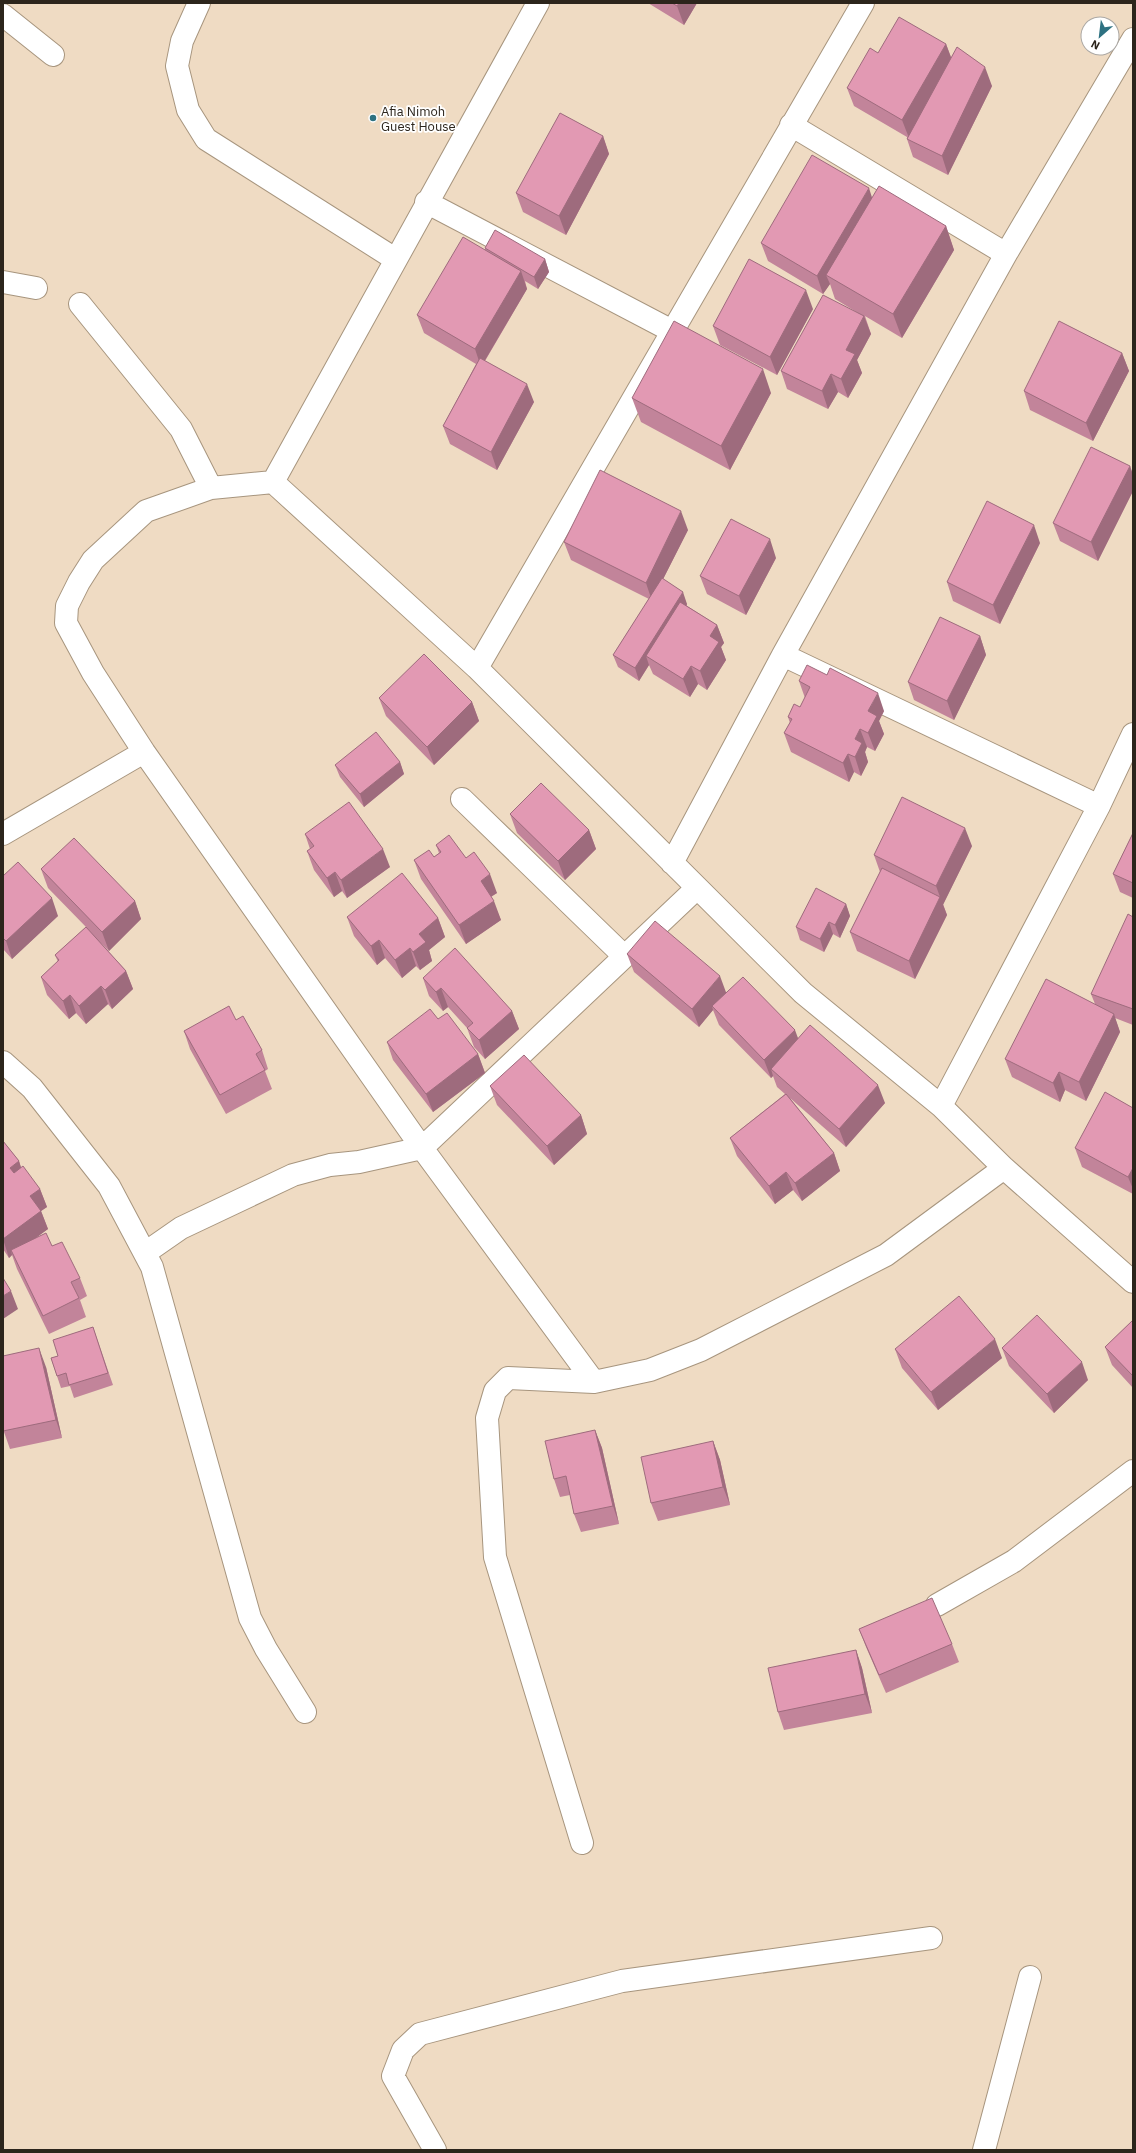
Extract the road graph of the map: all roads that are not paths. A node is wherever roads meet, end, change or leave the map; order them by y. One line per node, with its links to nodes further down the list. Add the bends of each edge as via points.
1 (199, 3): 10 (street, via 182,41 177,66 188,110 206,139)
2 (538, 3): 8 (street)
3 (863, 3): 7 (street)
4 (3, 15): 6 (street)
5 (1133, 40): 9 (street)
6 (53, 55)
7 (791, 125): 9 (street); 14 (street)
8 (426, 202): 10 (street); 14 (street)
9 (1006, 254): 17 (street)
10 (395, 258): 15 (street)
11 (3, 282): 12 (street)
12 (36, 288)
13 (80, 304): 16 (street, via 181,429)
14 (672, 331): 18 (street)
15 (273, 482): 16 (street); 18 (street)
16 (211, 488): 20 (street, via 146,511 93,560 67,606 66,623 93,673)
17 (783, 656): 22 (street); 24 (street)
18 (477, 668): 24 (street)
19 (1133, 734): 22 (street)
20 (144, 752): 23 (street); 29 (street)
21 (462, 799): 26 (street)
22 (1099, 806): 28 (street)
23 (3, 834)
24 (672, 863): 25 (street)
25 (697, 888): 26 (street); 28 (street, via 803,993)
26 (624, 956): 29 (street)
27 (3, 1062): 31 (street, via 32,1088 109,1186)
28 (941, 1106): 30 (street)
29 (422, 1148): 31 (street, via 330,1165 293,1175 194,1221); 33 (street)
30 (1004, 1168): 32 (street); 33 (street, via 886,1255 701,1350 650,1370)
31 (145, 1253): 36 (street, via 154,1275 250,1618)
32 (1133, 1282)
33 (594, 1382): 37 (street, via 508,1378 495,1391 487,1418 495,1557)
34 (1133, 1471): 35 (street, via 1014,1561)
35 (937, 1605)
36 (305, 1712)
37 (582, 1844)
38 (931, 1938): 40 (street, via 622,1981 420,2034 403,2050 393,2076)
39 (1030, 1977): 41 (street)
40 (435, 2150)
41 (984, 2150)

